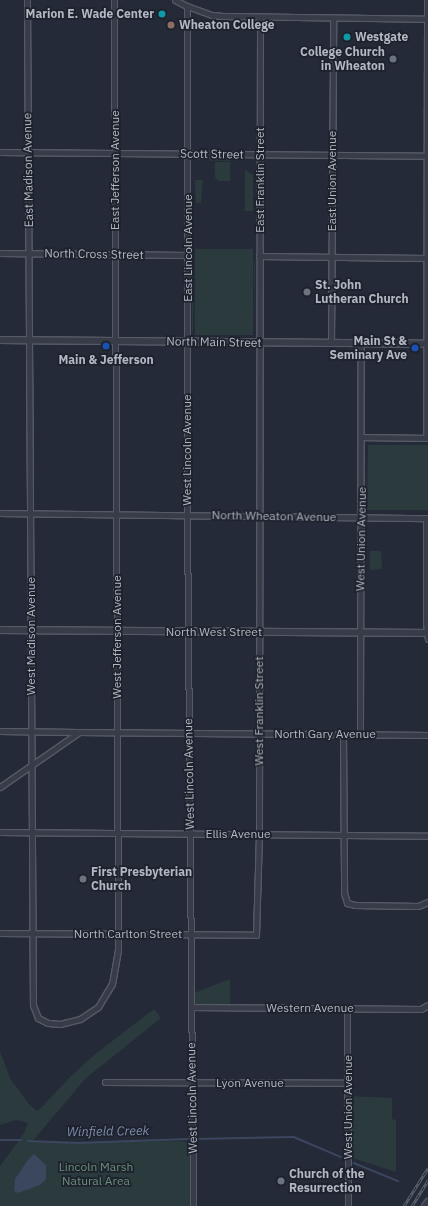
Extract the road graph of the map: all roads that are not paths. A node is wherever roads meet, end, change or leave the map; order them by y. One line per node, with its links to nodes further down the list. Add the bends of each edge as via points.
1 (27, 0): 10 (street, East Madison Avenue)
2 (114, 0): 11 (street, East Jefferson Avenue)
3 (175, 0): 5 (street)
4 (428, 1): 8 (street)
5 (187, 6): 6 (street, via 212,15); 12 (street, East Lincoln Avenue)
6 (260, 17): 7 (street); 13 (street, East Franklin Street)
7 (333, 18): 8 (street); 14 (street, East Union Avenue)
8 (428, 20): 15 (street)
9 (0, 152): 10 (street, Scott Street)
10 (28, 153): 11 (street, Scott Street); 17 (street, East Madison Avenue)
11 (115, 153): 12 (street, Scott Street); 18 (street, East Jefferson Avenue)
12 (188, 154): 13 (street, Scott Street); 19 (street, East Lincoln Avenue)
13 (260, 155): 14 (street, Scott Street); 20 (street, East Franklin Street)
14 (332, 155): 15 (street, Scott Street); 21 (street, East Union Avenue)
15 (427, 156): 22 (street)
16 (0, 254): 17 (street, North Cross Street)
17 (29, 254): 18 (street, North Cross Street); 24 (street, East Madison Avenue)
18 (115, 254): 19 (street, North Cross Street); 25 (street, East Jefferson Avenue)
19 (188, 255): 26 (street, East Lincoln Avenue)
20 (259, 256): 21 (street); 27 (street, East Franklin Street)
21 (332, 256): 22 (street); 28 (street, East Union Avenue)
22 (425, 258): 30 (street)
23 (0, 340): 24 (street, North Main Street)
24 (30, 340): 25 (street, North Main Street); 34 (street, West Madison Avenue)
25 (116, 341): 26 (street, North Main Street); 35 (street, West Jefferson Avenue)
26 (188, 342): 27 (street, North Main Street); 36 (street, West Lincoln Avenue)
27 (260, 342): 28 (street, North Main Street); 37 (street, West Franklin Street)
28 (331, 343): 29 (street, North Main Street)
29 (361, 343): 30 (street, North Main Street); 31 (street, West Union Avenue)
30 (427, 344): 32 (street)
31 (361, 438): 32 (street); 38 (street, West Union Avenue)
32 (427, 438)
33 (0, 513): 34 (street, North Wheaton Avenue)
34 (31, 514): 35 (street, North Wheaton Avenue); 41 (street, West Madison Avenue)
35 (116, 514): 36 (street, North Wheaton Avenue); 42 (street, West Jefferson Avenue)
36 (187, 515): 37 (street, North Wheaton Avenue); 43 (street, West Lincoln Avenue)
37 (259, 516): 38 (street, North Wheaton Avenue); 44 (street, West Franklin Street)
38 (361, 517): 39 (street, North Wheaton Avenue); 45 (street, West Union Avenue)
39 (427, 518): 46 (street)
40 (0, 630): 41 (street, North West Street)
41 (30, 631): 42 (street, North West Street); 49 (street, West Madison Avenue)
42 (117, 631): 43 (street, North West Street); 51 (street, West Jefferson Avenue)
43 (188, 632): 44 (street, North West Street); 52 (street, West Lincoln Avenue)
44 (260, 632): 45 (street, North West Street); 53 (street, West Franklin Street)
45 (359, 633): 46 (street, North West Street); 55 (street, West Union Avenue)
46 (428, 634): 47 (street)
47 (428, 640)
48 (0, 732): 49 (street, North Gary Avenue)
49 (31, 732): 50 (street, North Gary Avenue); 57 (street, West Madison Avenue)
50 (79, 732): 51 (street, North Gary Avenue); 57 (street)
51 (118, 733): 52 (street, North Gary Avenue); 61 (street, West Jefferson Avenue)
52 (189, 733): 53 (street, North Gary Avenue); 62 (street, West Lincoln Avenue)
53 (259, 733): 54 (street, North Gary Avenue); 63 (street, West Franklin Street)
54 (343, 734): 55 (street, North Gary Avenue); 64 (street)
55 (360, 734): 56 (street, North Gary Avenue)
56 (428, 735)
57 (31, 765): 58 (street); 60 (street, West Madison Avenue)
58 (0, 787)
59 (0, 832): 60 (street, Ellis Avenue)
60 (32, 832): 61 (street, Ellis Avenue); 68 (street, West Madison Avenue)
61 (118, 833): 62 (street, Ellis Avenue); 69 (street, West Jefferson Avenue)
62 (190, 834): 63 (street, Ellis Avenue); 70 (street, West Lincoln Avenue)
63 (260, 834): 64 (street, Ellis Avenue); 71 (street, West Franklin Street)
64 (344, 835): 65 (street, Ellis Avenue); 66 (street, via 344,893 347,903 355,906 418,906)
65 (428, 836)
66 (428, 902)
67 (0, 933): 68 (street, North Carlton Street)
68 (32, 933): 69 (street, North Carlton Street); 69 (street, West Madison Avenue, via 34,1009 38,1018 48,1023 60,1024 72,1022 86,1015 98,1007 106,996 116,968)
69 (118, 934): 70 (street, North Carlton Street)
70 (191, 934): 71 (street, North Carlton Street); 73 (street, West Lincoln Avenue)
71 (256, 935)
72 (428, 1005): 74 (street, Western Avenue, via 421,1009)
73 (191, 1007): 74 (street, Western Avenue); 76 (street, West Lincoln Avenue)
74 (347, 1008): 77 (street, West Union Avenue)
75 (105, 1082): 76 (street, Lyon Avenue)
76 (192, 1082): 77 (street, Lyon Avenue); 79 (street, West Lincoln Avenue)
77 (348, 1083): 80 (street, West Union Avenue)
78 (428, 1202): 81 (street)
79 (193, 1206)
80 (348, 1206)
81 (425, 1206)

